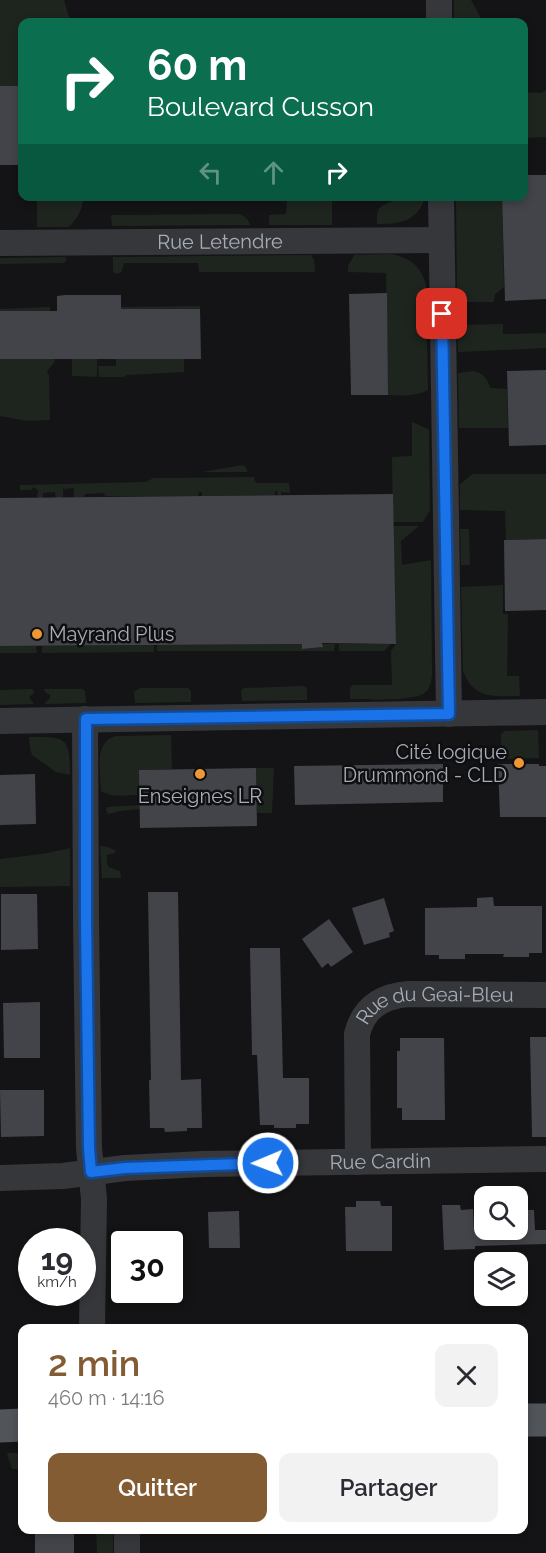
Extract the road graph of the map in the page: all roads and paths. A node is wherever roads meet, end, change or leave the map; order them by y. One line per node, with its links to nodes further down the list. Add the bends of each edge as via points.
1 (439, 0): 2 (street)
2 (439, 18)
3 (441, 201): 4 (street)
4 (441, 240): 5 (street, Rue Letendre); 7 (street)
5 (0, 243)
6 (546, 712): 7 (street)
7 (449, 714): 8 (street)
8 (86, 719): 9 (street); 13 (street)
9 (0, 721)
10 (546, 995): 12 (street, Rue du Geai-Bleu, via 409,994 374,1005 362,1018 357,1034)
11 (546, 1159): 12 (street, Rue Cardin)
12 (358, 1162): 13 (street, Rue Cardin, via 203,1164)
13 (91, 1172): 14 (street, Rue Cardin); 15 (street)
14 (0, 1178)
15 (92, 1324)
16 (528, 1420): 17 (main road)
17 (546, 1420)
18 (18, 1425): 19 (main road)
19 (0, 1426)
20 (127, 1534): 21 (street)
21 (127, 1553)

